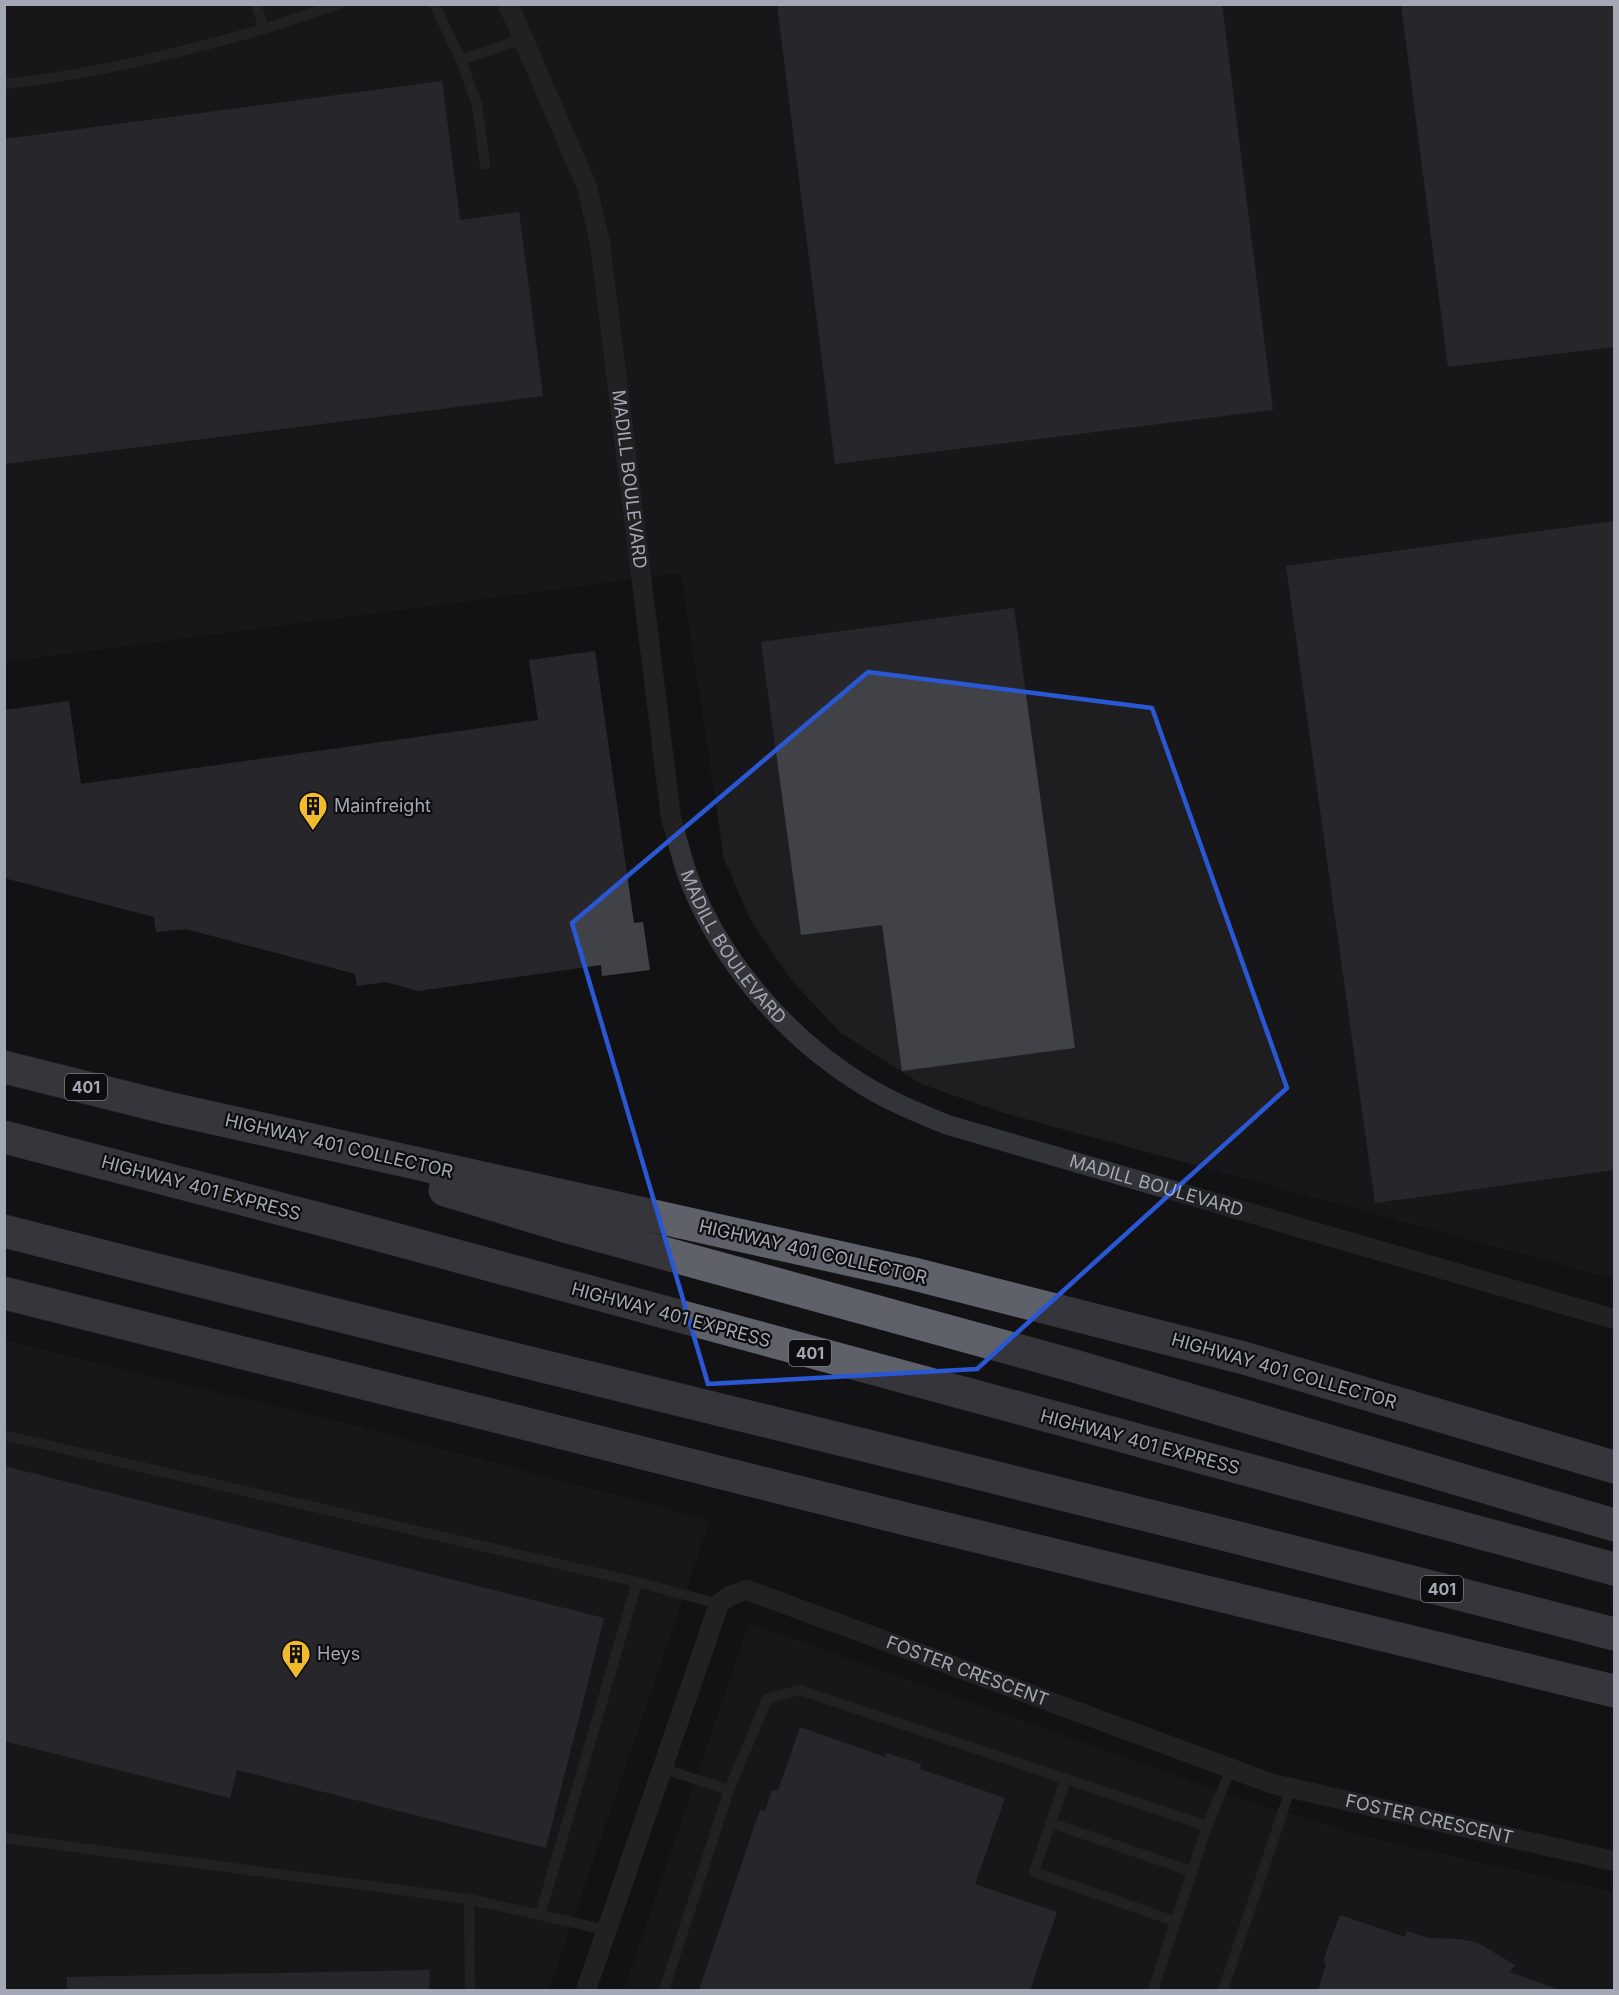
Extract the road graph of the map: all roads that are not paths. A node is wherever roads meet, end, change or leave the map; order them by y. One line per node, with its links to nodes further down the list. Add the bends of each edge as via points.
1 (256, 4): 5 (lane)
2 (339, 4): 5 (lane)
3 (434, 4): 7 (lane)
4 (508, 4): 6 (street, MADILL BOULEVARD)
5 (264, 29): 8 (lane, via 114,67)
6 (523, 39): 7 (lane); 15 (street, MADILL BOULEVARD, via 587,187 600,243 671,818 689,879 709,920 732,960 760,996 827,1060 905,1108 948,1125)
7 (461, 60): 9 (lane, via 477,105)
8 (4, 84)
9 (485, 165)
10 (4, 1067): 11 (highway, HIGHWAY 401 COLLECTOR / 401)
11 (168, 1108): 17 (highway, HIGHWAY 401 COLLECTOR / 401, via 922,1276 1244,1358); 18 (highway, via 561,1225 1071,1365)
12 (4, 1137): 19 (highway, HIGHWAY 401 EXPRESS / 401)
13 (4, 1231): 22 (highway, 401)
14 (4, 1293): 23 (highway)
15 (1614, 1319)
16 (4, 1435): 20 (lane)
17 (1614, 1467)
18 (1614, 1525)
19 (1614, 1569)
20 (637, 1582): 21 (lane); 35 (lane)
21 (719, 1604): 24 (street); 25 (street, FOSTER CRESCENT, via 747,1590)
22 (1614, 1634)
23 (1614, 1691)
24 (664, 1769): 28 (lane); 37 (street)
25 (1232, 1769): 27 (street, FOSTER CRESCENT); 30 (lane)
26 (1066, 1778): 28 (lane, via 800,1690 767,1699); 29 (lane); 30 (lane)
27 (1291, 1788): 32 (street, FOSTER CRESCENT); 42 (lane)
28 (729, 1790): 40 (lane)
29 (1051, 1823): 33 (lane); 36 (lane, via 1034,1872)
30 (1207, 1826): 33 (lane)
31 (4, 1838): 34 (lane)
32 (1614, 1861)
33 (1191, 1871): 36 (lane)
34 (469, 1899): 35 (lane); 38 (lane)
35 (540, 1915): 37 (lane)
36 (1174, 1921): 41 (lane)
37 (606, 1930): 39 (street)
38 (470, 1990)
39 (586, 1990)
40 (664, 1990)
41 (1153, 1990)
42 (1223, 1990)

